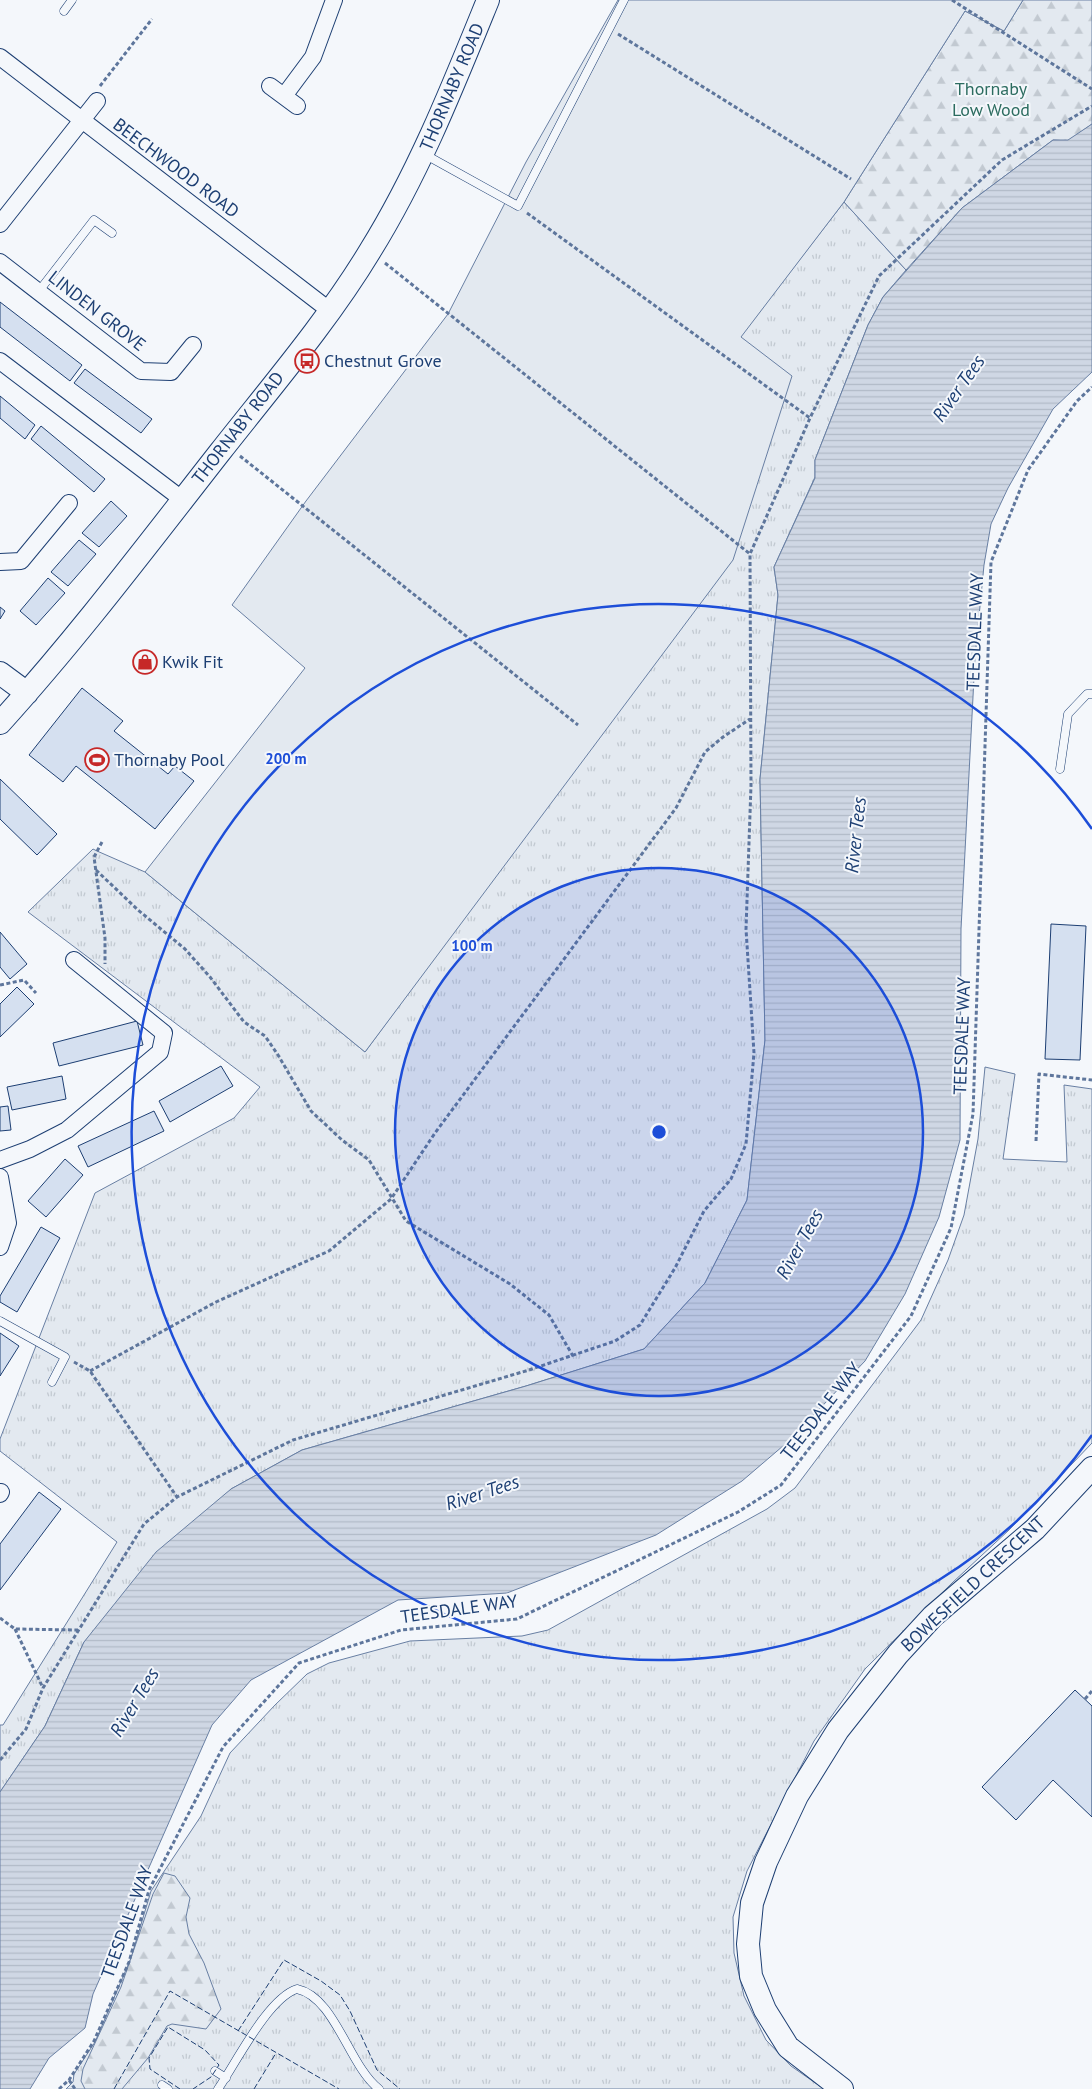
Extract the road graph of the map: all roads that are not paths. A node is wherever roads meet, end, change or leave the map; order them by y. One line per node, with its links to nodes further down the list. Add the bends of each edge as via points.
1 (72, 0): 5 (lane)
2 (334, 0): 8 (street, via 313,57)
3 (488, 0): 12 (street, THORNABY ROAD)
4 (624, 0): 12 (lane, via 518,206)
5 (64, 11)
6 (0, 57): 11 (street, BEECHWOOD ROAD)
7 (270, 86): 8 (street)
8 (284, 96): 10 (street)
9 (97, 101): 11 (street)
10 (297, 106)
11 (82, 121): 13 (street); 17 (street, BEECHWOOD ROAD)
12 (424, 154): 17 (street, THORNABY ROAD, via 370,252)
13 (0, 224)
14 (112, 233): 16 (lane, via 94,220)
15 (0, 262): 16 (street, LINDEN GROVE)
16 (38, 291): 18 (street, LINDEN GROVE, via 141,371 171,372)
17 (329, 310): 20 (street, THORNABY ROAD)
18 (193, 344)
19 (0, 361): 20 (street)
20 (183, 500): 24 (street, THORNABY ROAD)
21 (68, 503): 22 (street, via 21,561)
22 (0, 562)
23 (0, 673): 24 (street)
24 (27, 693): 26 (street, THORNABY ROAD)
25 (1092, 694): 27 (lane, via 1087,694 1068,714)
26 (0, 723)
27 (1060, 769)
28 (74, 960): 29 (street, via 164,1033 160,1052 67,1130)
29 (0, 1160)
30 (0, 1177): 31 (street, via 8,1223)
31 (0, 1247)
32 (0, 1321): 33 (lane, via 65,1357)
33 (52, 1382)
34 (1092, 1468): 39 (street, BOWESFIELD CRESCENT, via 1035,1529 933,1616 898,1654 838,1730 797,1796 766,1862 752,1903 748,1944 751,1976 765,2010 788,2047)
35 (215, 2071): 36 (lane)
36 (226, 2078): 37 (lane); 38 (lane, via 279,1999 297,1989 320,2004 362,2072)
37 (218, 2089)
38 (379, 2089)
39 (842, 2089)

